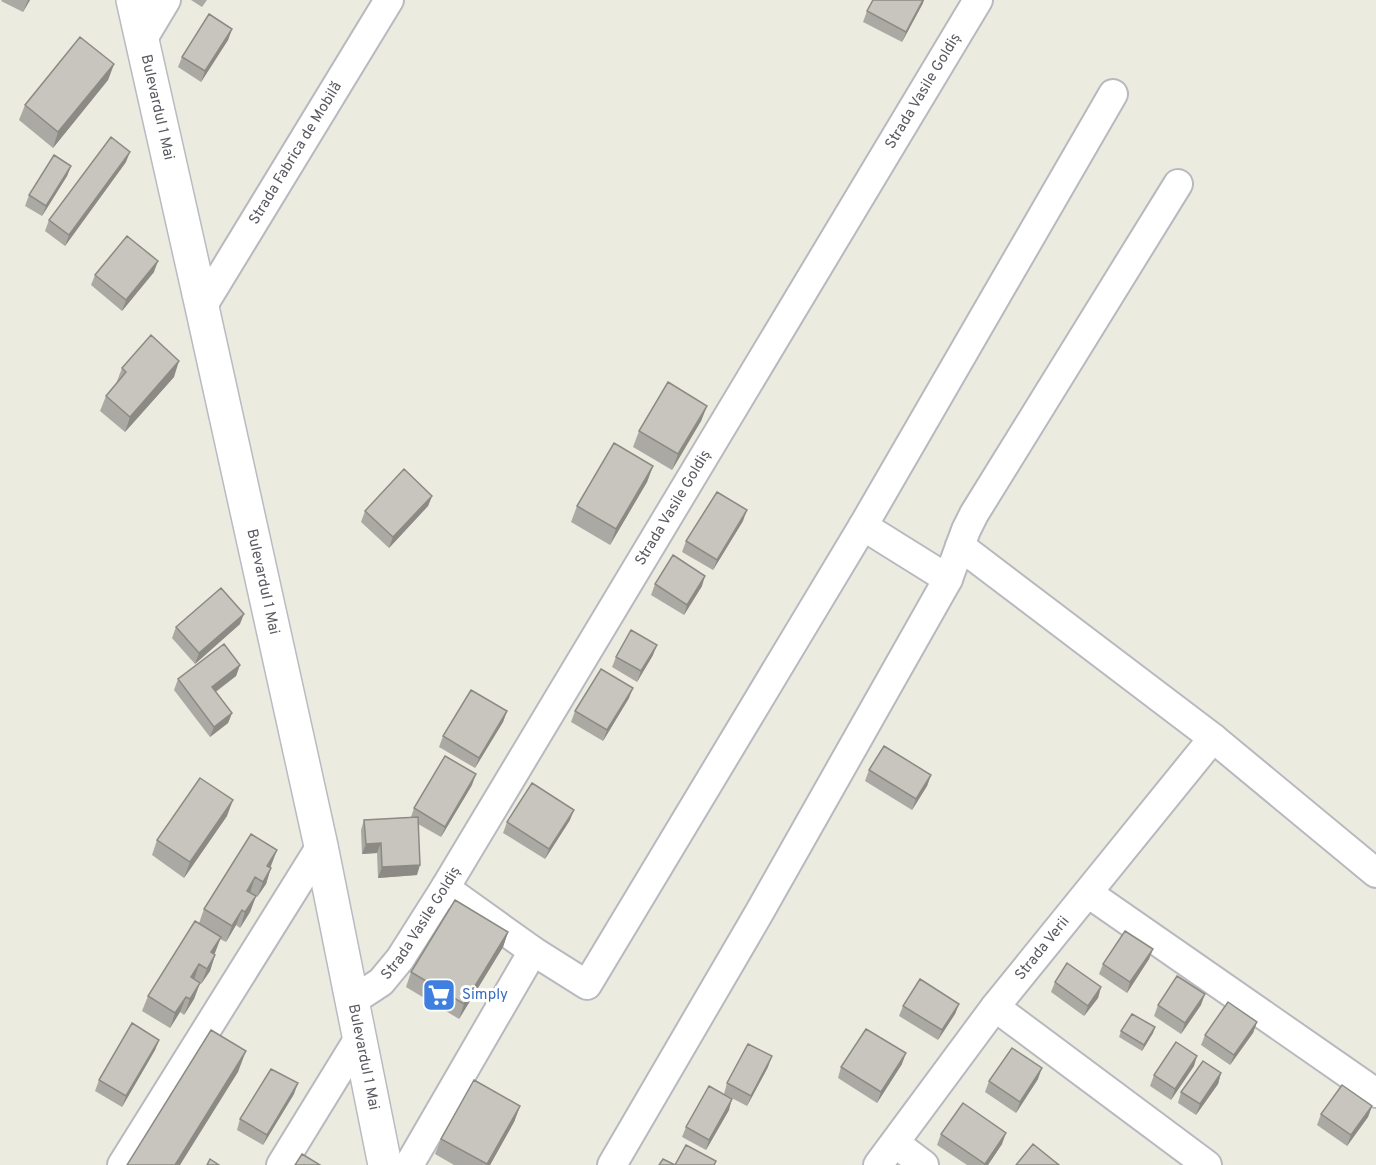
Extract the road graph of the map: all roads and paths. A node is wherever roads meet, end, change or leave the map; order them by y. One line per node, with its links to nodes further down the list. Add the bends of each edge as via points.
1 (132, 0): 5 (main road, Bulevardul 1 Mai)
2 (166, 0): 5 (street)
3 (389, 0): 8 (street, Strada Fabrica de Mobilă)
4 (978, 0): 15 (street, Strada Vasile Goldiș)
5 (142, 40): 8 (main road, Bulevardul 1 Mai)
6 (1113, 94): 9 (street)
7 (1178, 184): 10 (street, via 974,514)
8 (202, 307): 13 (main road, Bulevardul 1 Mai)
9 (863, 526): 11 (street); 17 (street, via 587,985)
10 (960, 546): 11 (street); 12 (street)
11 (948, 579): 27 (street)
12 (1213, 738): 14 (street); 16 (street, Strada Verii)
13 (321, 846): 18 (main road, Bulevardul 1 Mai); 23 (street)
14 (1376, 873)
15 (445, 888): 17 (street); 18 (street, Strada Vasile Goldiș, via 400,959 381,982)
16 (1088, 893): 19 (street, Strada Verii); 21 (street)
17 (533, 951): 26 (street)
18 (351, 1002): 20 (main road, Bulevardul 1 Mai)
19 (995, 1007): 22 (street, Strada Verii); 29 (street)
20 (359, 1038): 24 (street); 25 (main road, Bulevardul 1 Mai)
21 (1376, 1092)
22 (886, 1154): 28 (street)
23 (122, 1165)
24 (281, 1165)
25 (385, 1165)
26 (409, 1165)
27 (612, 1165)
28 (924, 1165)
29 (1207, 1165)

